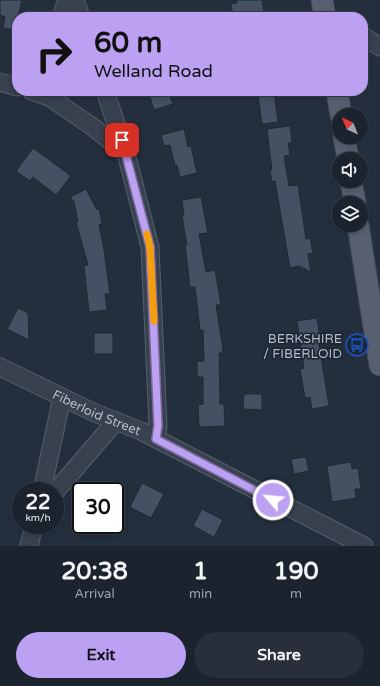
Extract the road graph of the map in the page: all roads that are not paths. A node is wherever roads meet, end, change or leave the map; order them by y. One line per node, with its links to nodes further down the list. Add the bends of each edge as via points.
1 (67, 0): 4 (street)
2 (76, 0): 5 (street)
3 (322, 0): 6 (main road)
4 (63, 12)
5 (80, 12)
6 (324, 12)
7 (368, 39): 8 (street)
8 (380, 47)
9 (47, 96): 13 (street)
10 (107, 96): 13 (street)
11 (338, 96): 12 (main road)
12 (340, 108)
13 (126, 153): 20 (street, via 150,247 158,426)
14 (359, 232): 15 (main road)
15 (378, 337): 16 (main road)
16 (380, 365)
17 (0, 367): 18 (street, Fiberloid Street)
18 (62, 397): 19 (street, Fiberloid Street); 21 (street)
19 (116, 421): 20 (street, Fiberloid Street); 22 (street)
20 (156, 439): 25 (street, Fiberloid Street)
21 (44, 482)
22 (64, 482)
23 (32, 534): 24 (street)
24 (29, 546)
25 (364, 546)

